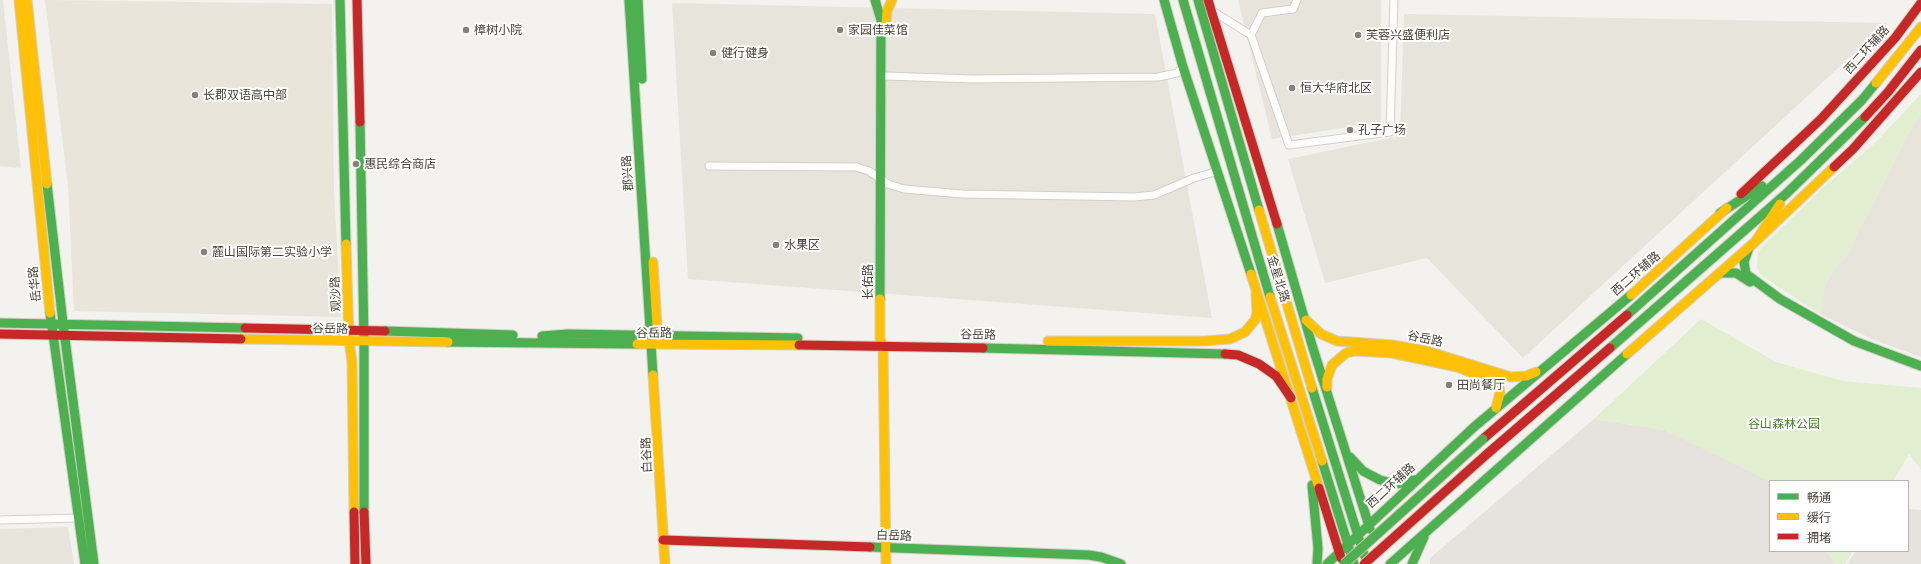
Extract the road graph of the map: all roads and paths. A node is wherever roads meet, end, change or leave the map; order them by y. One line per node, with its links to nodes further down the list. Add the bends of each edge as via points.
1 (19, 0): 33 (main road, 岳华路)
2 (27, 0): 34 (main road, 岳华路)
3 (340, 0): 35 (main road, 观沙路)
4 (357, 0): 36 (main road)
5 (629, 0): 40 (main road, 郡兴路)
6 (638, 0): 40 (main road, 郡兴路)
7 (875, 0): 25 (main road, 长佑路, via 881,20)
8 (892, 0): 21 (main road, 长佑路, via 886,16)
9 (1164, 0): 19 (main road)
10 (1183, 0): 60 (main road, 金星北路, via 1260,264)
11 (1198, 0): 58 (main road, 金星北路, via 1274,264)
12 (1297, 0): 17 (street, via 1293,9 1262,13)
13 (1394, 0): 17 (street, via 1390,132 1289,144)
14 (1921, 3): 27 (main road, 西二环辅路, via 1895,38 1821,119)
15 (1209, 5): 17 (street); 31 (main road)
16 (1921, 27): 22 (main road, via 1862,100)
17 (1251, 36)
18 (1921, 50): 26 (main road, via 1866,116)
19 (1183, 67): 21 (street, via 1177,74 1158,77 972,79); 24 (main road)
20 (1921, 72): 28 (main road, via 1853,149)
21 (885, 76): 25 (main road, 长佑路)
22 (1800, 160): 27 (main road); 75 (main road, bridge, via 1688,262)
23 (709, 166): 25 (street, via 856,167)
24 (1218, 171): 25 (street, via 1154,195 1134,197 962,194 904,189); 30 (main road)
25 (882, 180): 43 (main road, 长佑路)
26 (1787, 193): 28 (main road); 77 (main road, bridge, via 1487,454)
27 (1720, 213): 46 (main road, 西二环辅路, via 1650,279)
28 (1753, 244): 29 (main road); 45 (main road, via 1744,262 1746,274 1774,295 1854,341)
29 (1720, 273): 47 (main road, via 1736,273 1799,316 1830,333); 57 (main road)
30 (1256, 294): 43 (main road, via 1257,313 1251,326 1238,336 1219,341); 49 (main road)
31 (1306, 320): 46 (main road, 谷岳路, via 1322,334 1337,341 1393,345 1427,351 1510,377 1526,376); 48 (main road)
32 (0, 323): 33 (main road)
33 (51, 323): 34 (main road); 38 (main road, 岳华路)
34 (63, 323): 35 (main road); 39 (main road, 岳华路)
35 (349, 330): 36 (main road); 42 (main road, 观沙路)
36 (364, 330): 40 (main road, via 545,336); 41 (main road)
37 (0, 334): 38 (main road, 谷岳路)
38 (52, 334): 39 (main road, 谷岳路); 54 (main road, 岳华路)
39 (64, 334): 42 (main road, 谷岳路); 64 (main road, 岳华路)
40 (654, 335): 43 (main road); 44 (main road, 郡兴路)
41 (364, 341): 42 (main road, 谷岳路); 44 (main road, 谷岳路); 66 (main road, via 363,487)
42 (349, 342): 65 (main road, 观沙路, via 352,361)
43 (884, 342): 44 (main road, 谷岳路); 49 (main road, 谷岳路, via 1230,354 1249,359 1269,370 1282,383); 61 (main road, 长佑路)
44 (654, 345): 59 (main road, 白谷路)
45 (1921, 366)
46 (1542, 369): 50 (main road, 西二环辅路)
47 (1921, 370)
48 (1327, 392): 50 (main road, 谷岳路, via 1329,371 1346,353 1392,353 1457,367 1488,379 1498,387 1500,400); 52 (main road)
49 (1291, 398): 51 (main road)
50 (1496, 408): 53 (main road, 西二环辅路)
51 (1307, 449): 62 (main road); 73 (main road, via 1314,497)
52 (1347, 451): 53 (main road, via 1358,466 1369,475 1396,484); 56 (main road)
53 (1416, 480): 56 (main road, 西二环辅路)
54 (79, 518): 55 (street); 63 (main road, 岳华路)
55 (0, 520)
56 (1368, 523): 58 (main road, 西二环辅路); 78 (main road)
57 (1432, 525): 79 (main road); 80 (main road)
58 (1358, 534): 60 (main road, 西二环辅路); 77 (main road, 金星北路)
59 (666, 543): 61 (main road, 白岳路); 67 (main road, 白谷路); 68 (main road, 白谷路)
60 (1348, 544): 62 (main road, 西二环辅路); 76 (main road, 金星北路)
61 (888, 550): 69 (main road, 长佑路); 70 (main road, 长佑路); 71 (main road, 白岳路, via 1074,557); 72 (main road, 白岳路, via 1088,555 1101,556)
62 (1339, 553): 74 (main road, 西二环辅路); 75 (main road)
63 (85, 564)
64 (94, 564)
65 (355, 564)
66 (366, 564)
67 (665, 564)
68 (670, 564)
69 (886, 564)
70 (890, 564)
71 (1111, 564)
72 (1121, 564)
73 (1317, 564)
74 (1327, 564)
75 (1343, 564)
76 (1354, 564)
77 (1366, 564)
78 (1380, 564)
79 (1390, 564)
80 (1412, 564)

